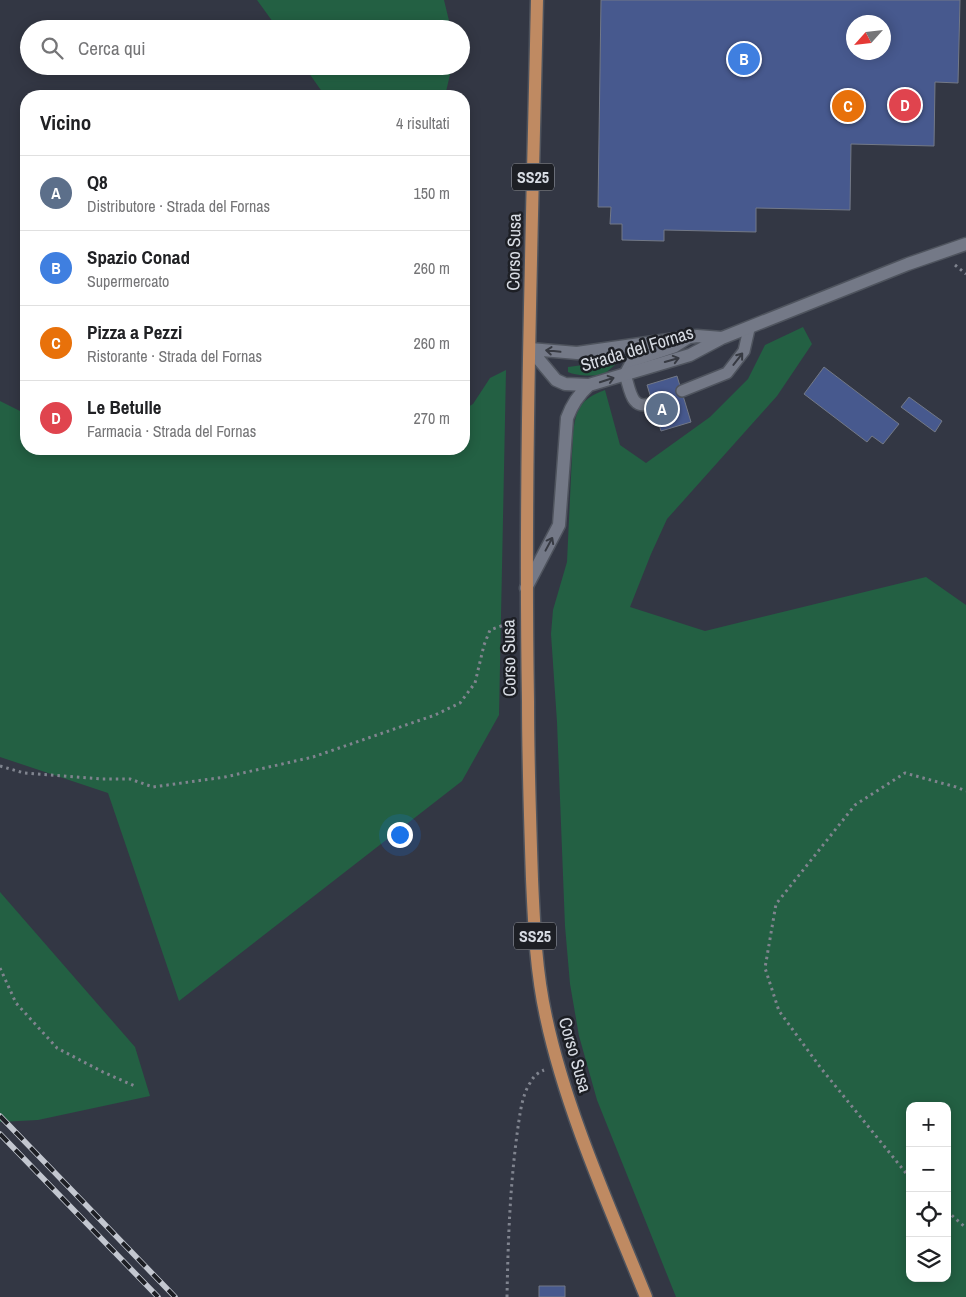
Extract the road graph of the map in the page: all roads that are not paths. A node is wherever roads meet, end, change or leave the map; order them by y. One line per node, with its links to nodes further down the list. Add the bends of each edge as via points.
1 (536, 0): 6 (main road, Corso Susa / SS25)
2 (966, 244): 3 (street, Strada del Fornas, via 908,264)
3 (749, 329): 5 (street, Strada del Fornas); 9 (lane, one-way to 3, via 727,373 744,351)
4 (690, 337): 5 (street, Strada del Fornas); 6 (street, Strada del Fornas, one-way to 6, via 577,353); 7 (lane, via 674,347 632,361)
5 (722, 338): 7 (street, Strada del Fornas, one-way to 5, via 690,355)
6 (530, 349): 8 (street, Strada del Fornas, via 556,380); 11 (main road, Corso Susa / SS25)
7 (625, 374): 8 (street, Strada del Fornas, one-way to 7); 10 (lane, via 636,402 641,405)
8 (589, 386): 11 (street, one-way to 8, via 559,525 568,418 572,405)
9 (682, 391)
10 (652, 403)
11 (526, 588): 12 (main road, Corso Susa / SS25, via 529,807 538,970 545,1016 575,1118)
12 (646, 1297)

